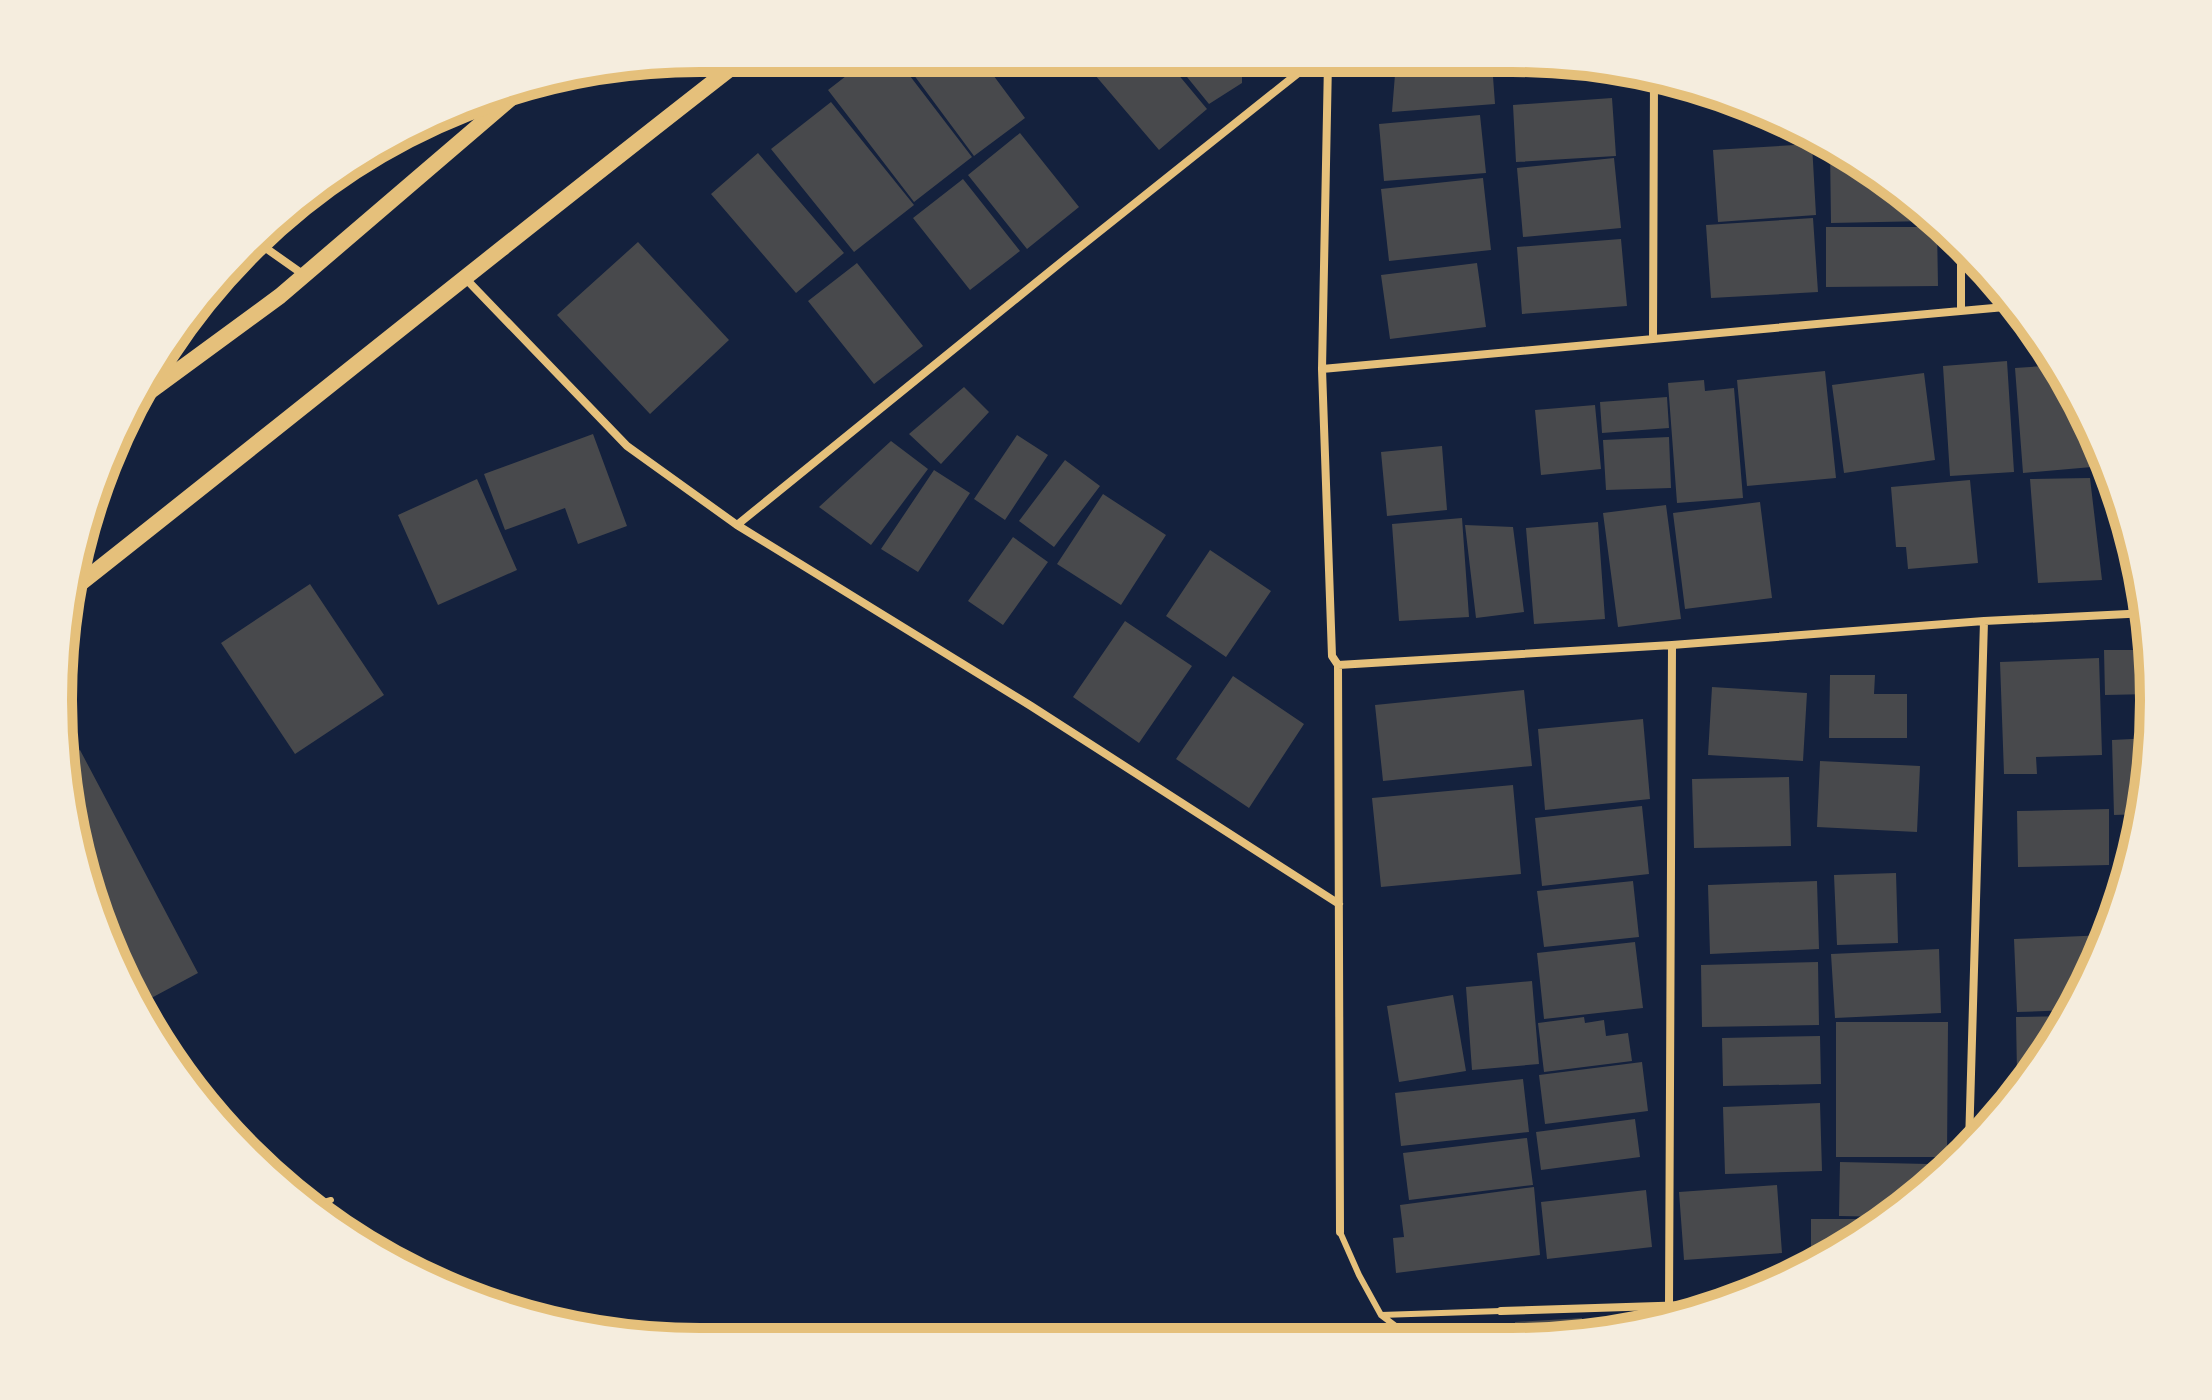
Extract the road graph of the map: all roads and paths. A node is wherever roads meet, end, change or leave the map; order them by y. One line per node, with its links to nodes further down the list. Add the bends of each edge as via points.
1 (726, 72): 9 (main road)
2 (1299, 72): 15 (street)
3 (1328, 72): 13 (street)
4 (1654, 88): 12 (street)
5 (506, 103): 8 (main road)
6 (265, 248): 8 (street)
7 (1961, 261): 11 (street)
8 (304, 275): 14 (main road)
9 (464, 277): 15 (street, via 627,446); 16 (main road)
10 (2001, 307): 11 (street)
11 (1961, 310): 12 (street)
12 (1653, 339): 13 (street)
13 (1322, 369): 20 (street, via 1332,656)
14 (155, 388)
15 (737, 525): 21 (street)
16 (83, 581)
17 (2134, 614): 18 (street)
18 (1984, 621): 19 (street); 22 (street)
19 (1672, 645): 20 (street); 26 (street)
20 (1338, 665): 21 (street)
21 (1339, 904): 25 (street)
22 (1969, 1130)
23 (331, 1200): 24 (lane)
24 (324, 1202)
25 (1340, 1232): 29 (lane)
26 (1669, 1305): 27 (street); 28 (street)
27 (1682, 1305)
28 (1501, 1311): 29 (lane)
29 (1381, 1315): 30 (lane)
30 (1398, 1328)

